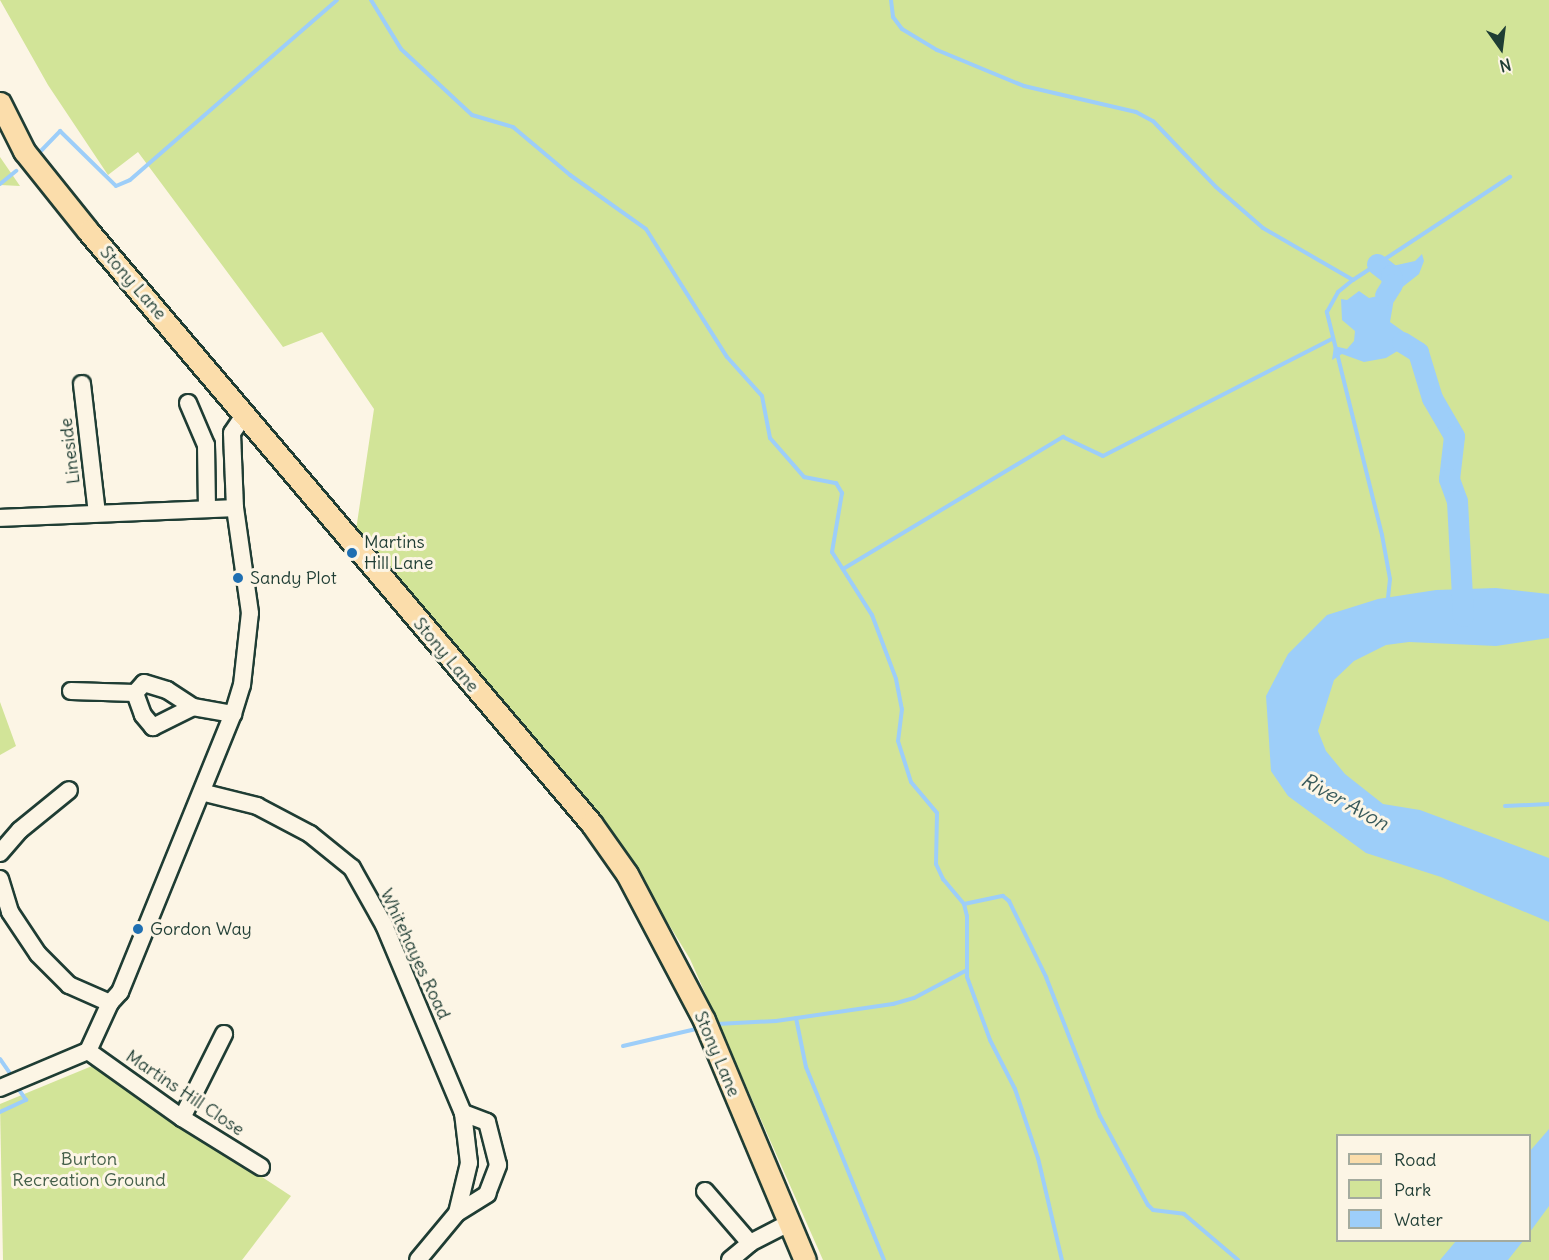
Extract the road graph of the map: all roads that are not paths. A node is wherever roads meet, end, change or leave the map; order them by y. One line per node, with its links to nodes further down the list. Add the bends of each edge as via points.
1 (0, 104): 4 (main road, Stony Lane, via 24,151)
2 (82, 384): 7 (street, Lineside)
3 (188, 403): 6 (street, via 206,445)
4 (245, 414): 5 (street, via 232,433); 26 (main road, Stony Lane, via 591,823 627,874 704,1020)
5 (236, 508): 6 (street); 12 (street, via 250,613 242,685)
6 (207, 509): 7 (street)
7 (97, 513): 8 (street)
8 (0, 518)
9 (70, 691): 10 (street)
10 (135, 693): 11 (street, via 144,683 167,690); 11 (street, via 143,715 153,727)
11 (193, 707): 12 (street)
12 (234, 714): 14 (street)
13 (69, 790): 15 (street, via 20,830)
14 (205, 793): 17 (street, via 120,992); 21 (street, Whitehayes Road, via 257,806 310,834 352,868 384,925)
15 (0, 853)
16 (0, 879): 17 (street, via 10,912 38,954 69,985)
17 (110, 1003): 19 (street)
18 (224, 1034): 22 (street)
19 (88, 1051): 20 (street); 22 (street, Martins Hill Close)
20 (0, 1088)
21 (463, 1113): 25 (street, Whitehayes Road, via 469,1163); 25 (street, Whitehayes Road, via 487,1122 498,1165 487,1194)
22 (182, 1118): 23 (street, Martins Hill Close)
23 (261, 1167)
24 (705, 1191): 27 (street)
25 (457, 1213): 28 (street, Whitehayes Road)
26 (789, 1223): 27 (street); 30 (main road, Stony Lane)
27 (750, 1243): 29 (street)
28 (418, 1260)
29 (730, 1260)
30 (805, 1260)

